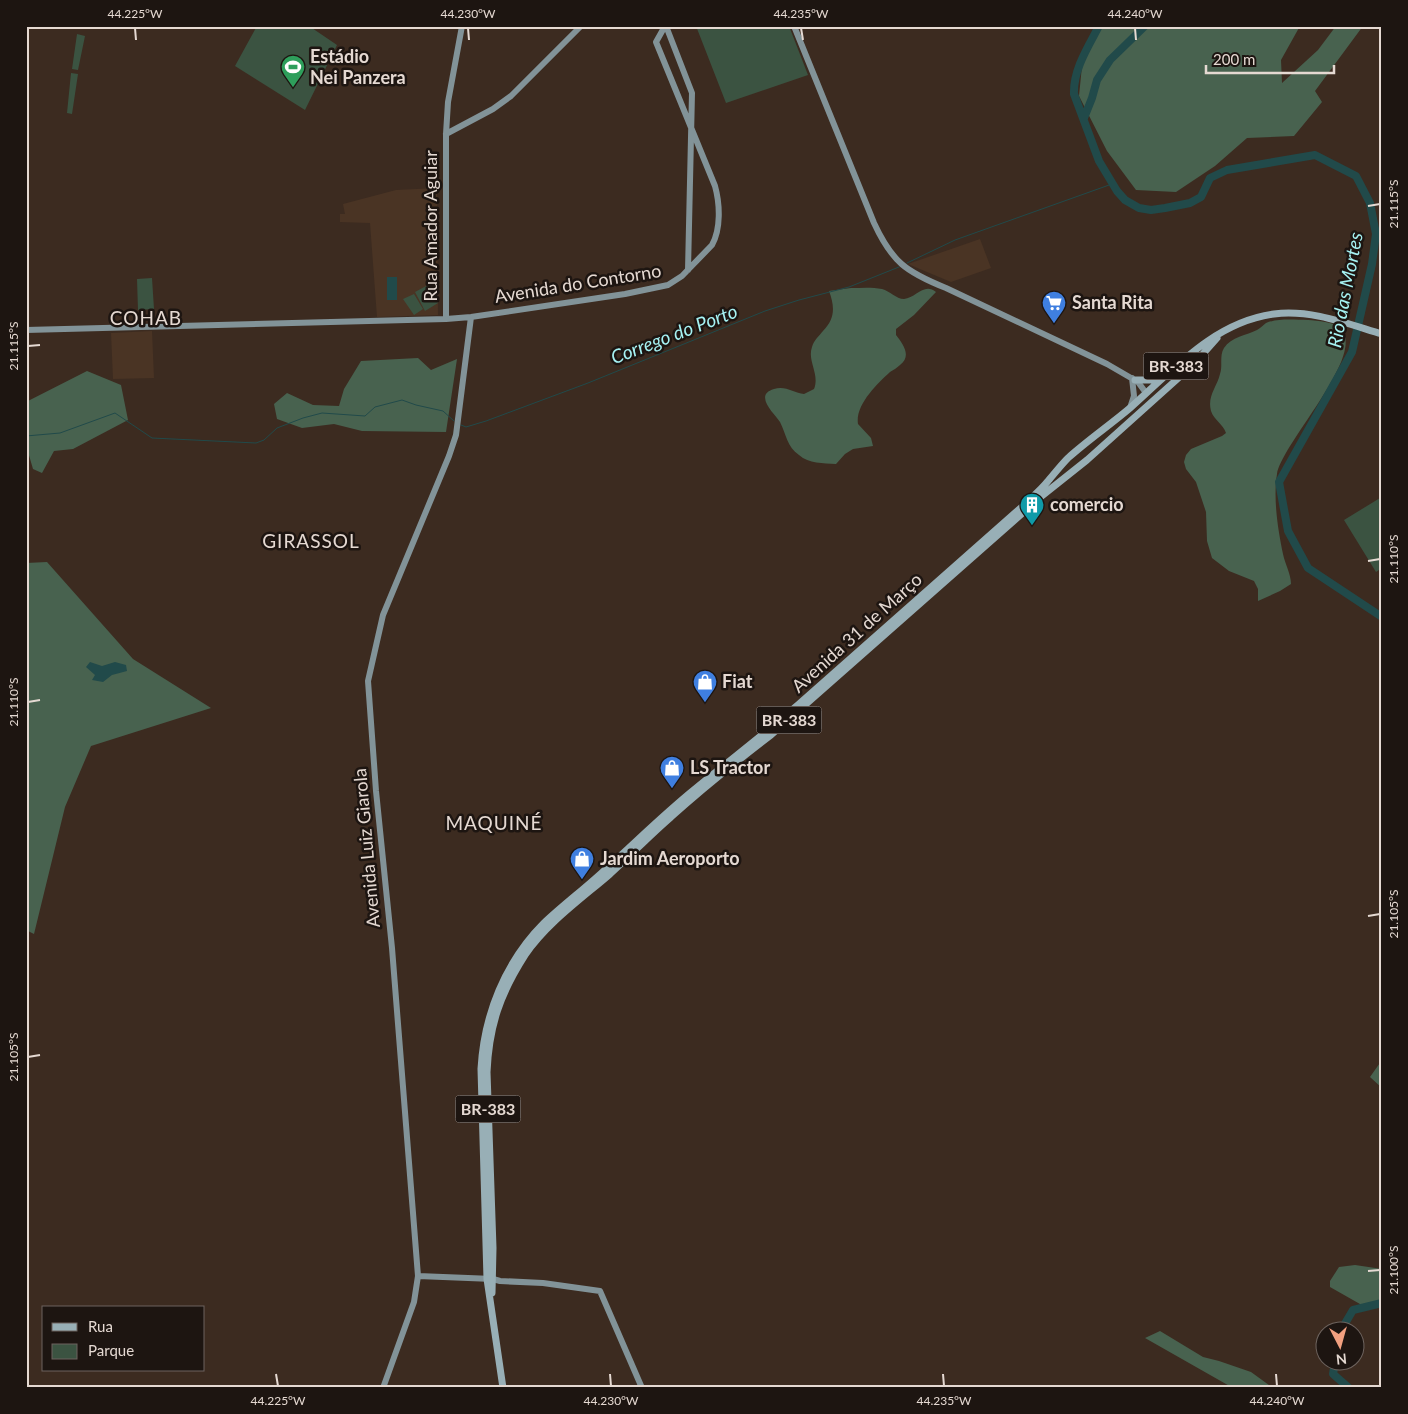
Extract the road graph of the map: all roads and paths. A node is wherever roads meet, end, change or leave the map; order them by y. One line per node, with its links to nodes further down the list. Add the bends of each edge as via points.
1 (462, 26): 6 (street, Rua Amador Aguiar, via 451,82)
2 (581, 26): 6 (street, via 511,96)
3 (666, 26): 5 (street, via 692,93); 5 (street, via 656,42)
4 (794, 26): 16 (street, via 874,223 898,262 922,278)
5 (691, 127): 7 (street); 7 (street, Avenida do Contorno, via 715,186 719,205 712,245)
6 (446, 134): 9 (street, Rua Amador Aguiar)
7 (688, 270): 8 (street, Avenida do Contorno, via 675,282 660,288)
8 (471, 317): 9 (street, Avenida do Contorno); 24 (street, Avenida Luiz Giarola, via 456,435 383,615 368,681)
9 (446, 319): 11 (street, Avenida do Contorno)
10 (1227, 329): 12 (main road, Avenida 31 de Março / BR-383, via 1255,317 1298,313); 13 (main road, Avenida 31 de Março / BR-383); 14 (main road, Avenida 31 de Março / BR-383)
11 (26, 330)
12 (1380, 333)
13 (1188, 356): 14 (main road, via 1192,357); 15 (main road, Avenida 31 de Março / BR-383)
14 (1194, 364): 17 (main road, Avenida 31 de Março / BR-383)
15 (1163, 378): 16 (main road); 17 (main road); 18 (main road, Avenida 31 de Março / BR-383)
16 (1133, 379): 18 (street); 19 (street, via 1134,396)
17 (1172, 384): 20 (main road, Avenida 31 de Março / BR-383)
18 (1146, 393): 19 (main road, Avenida 31 de Março / BR-383); 20 (main road)
19 (1130, 408): 21 (main road, Avenida 31 de Março / BR-383)
20 (1142, 411): 22 (main road, Avenida 31 de Março / BR-383)
21 (1074, 453): 22 (main road, via 1076,461); 23 (main road, Avenida 31 de Março / BR-383, via 1042,488)
22 (1087, 460): 23 (main road, Avenida 31 de Março / BR-383)
23 (906, 612): 25 (main road, Avenida 31 de Março / BR-383, via 771,735 719,773 524,952 493,1012 488,1046)
24 (418, 1276): 25 (street); 26 (street, Avenida Luiz Giarola, via 414,1302)
25 (490, 1279): 27 (main road, Avenida 31 de Março / BR-383); 28 (street, via 600,1291)
26 (383, 1388)
27 (503, 1388)
28 (642, 1388)

